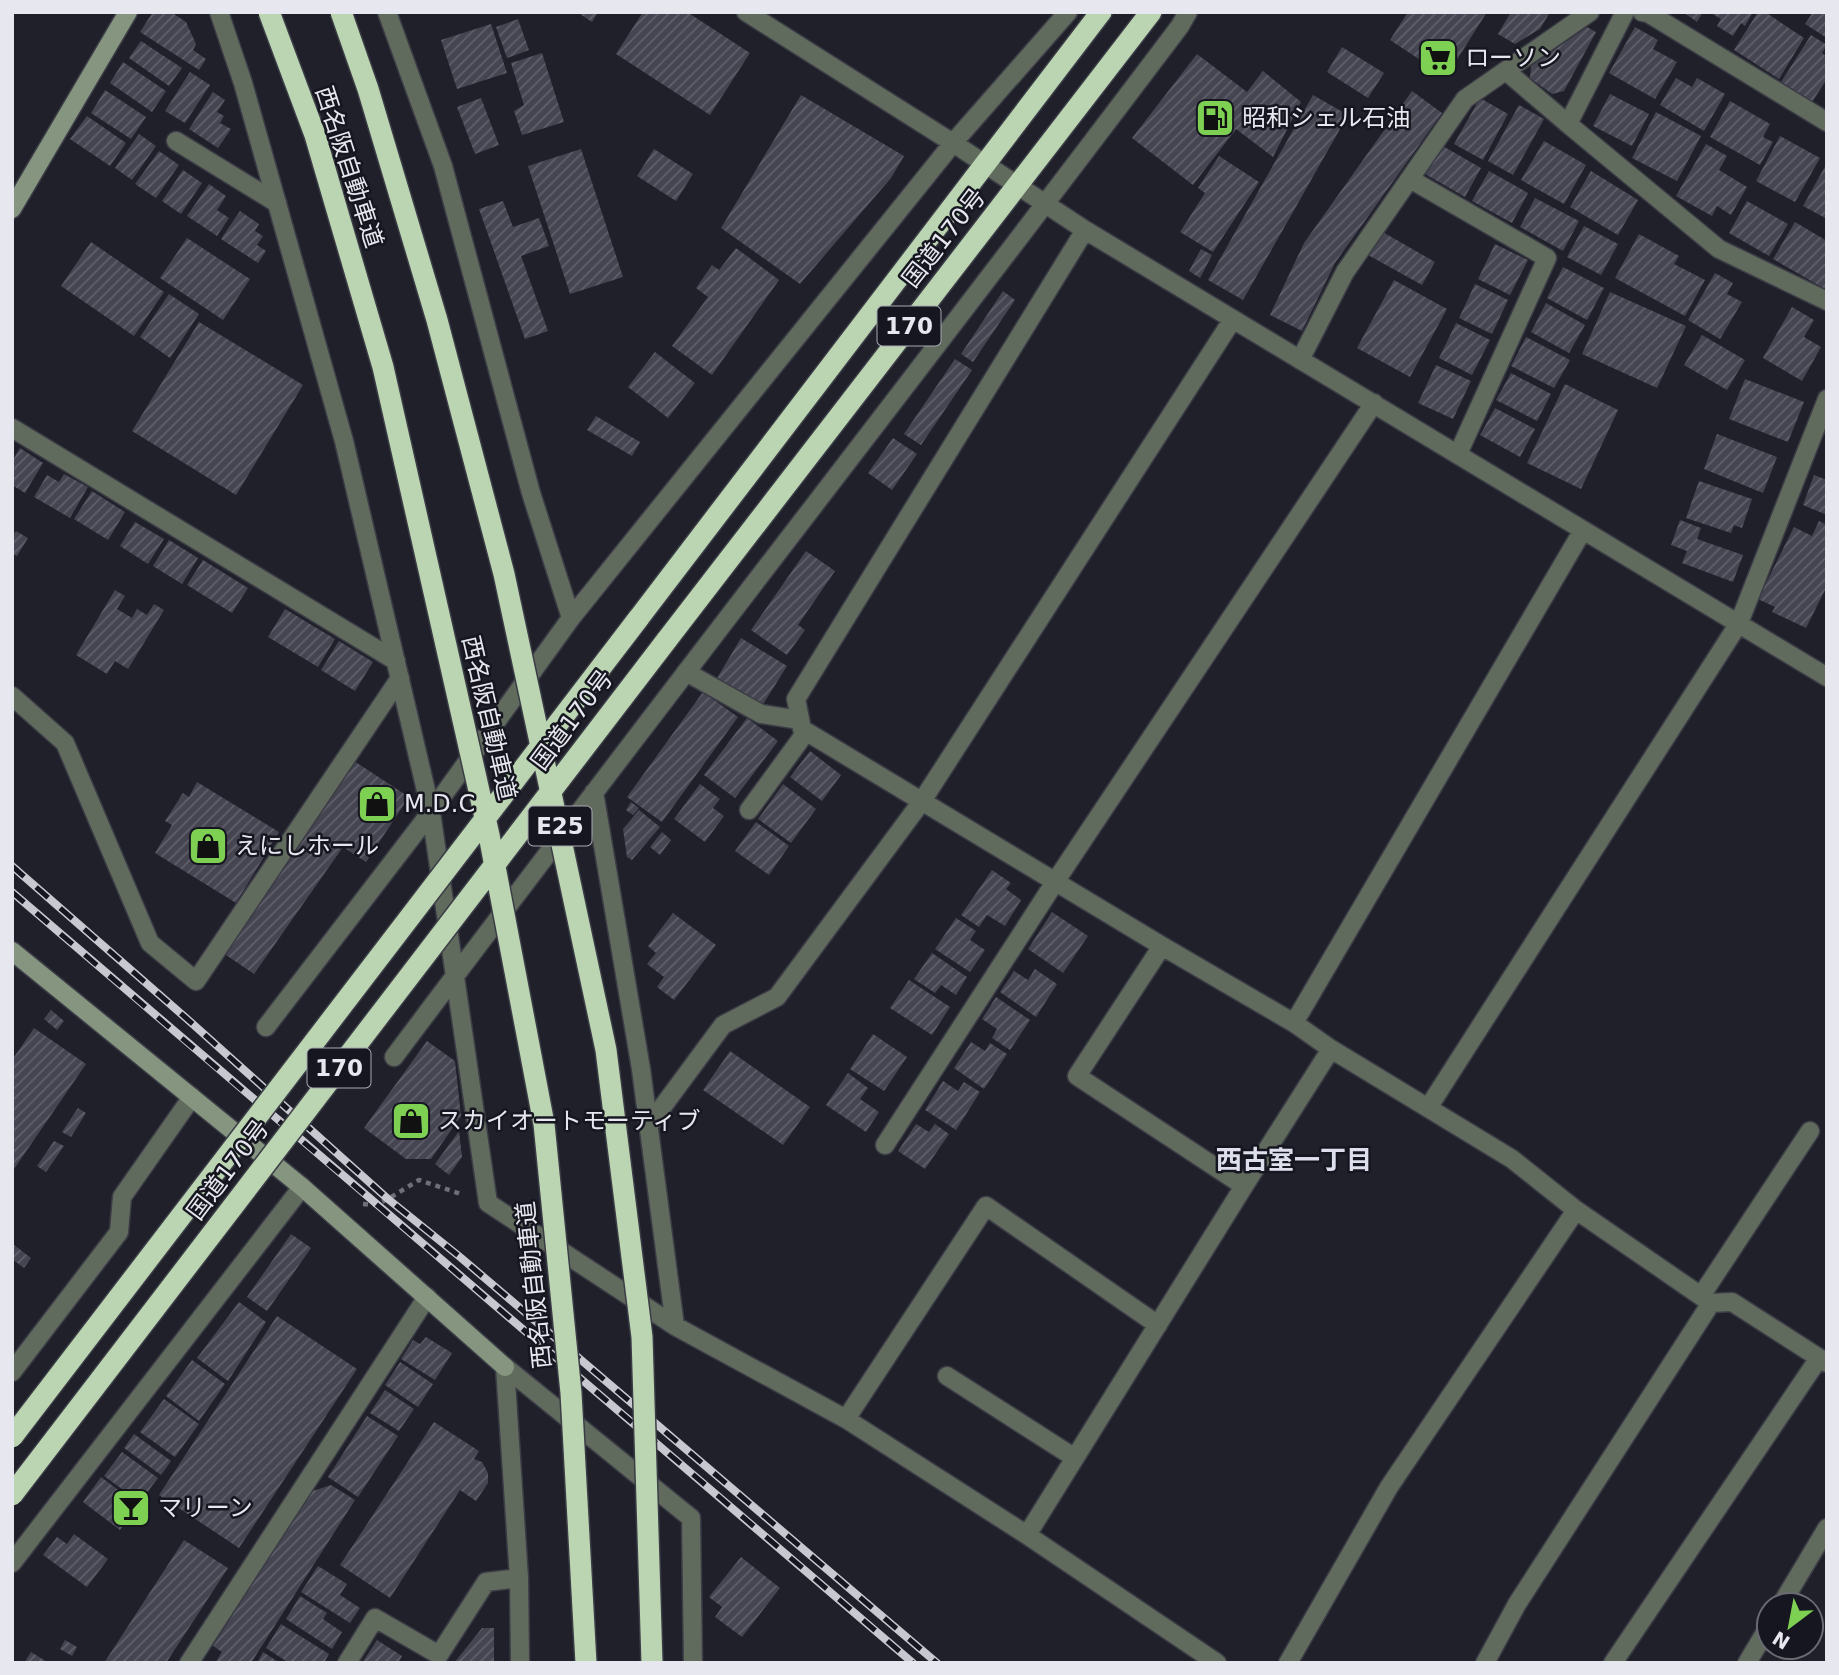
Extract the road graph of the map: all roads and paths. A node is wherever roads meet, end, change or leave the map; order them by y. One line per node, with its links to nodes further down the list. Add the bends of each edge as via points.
1 (128, 12): 24 (street)
2 (219, 12): 22 (street)
3 (269, 12): 83 (highway, 西名阪自動車道 / E25, bridge, via 315,135 383,367 489,835 544,1124 571,1394)
4 (341, 12): 84 (highway, 西名阪自動車道 / E25, bridge, via 437,320 504,574 606,1050 642,1337)
5 (387, 12): 34 (street, via 443,166 531,493)
6 (746, 12): 18 (street)
7 (1068, 12): 18 (street)
8 (1101, 12): 19 (highway, 国道170号 / 170)
9 (1151, 12): 21 (highway, 国道170号 / 170)
10 (1188, 12): 23 (street)
11 (1590, 12): 14 (street)
12 (1625, 12): 16 (street)
13 (1642, 12): 15 (street)
14 (1506, 71): 16 (street); 20 (street, via 1465,99)
15 (1827, 122)
16 (1568, 124): 26 (street, via 1719,248)
17 (176, 141): 22 (street)
18 (953, 143): 19 (street); 34 (street)
19 (985, 164): 21 (street); 72 (highway, 国道170号 / 170, bridge)
20 (1410, 179): 28 (street, via 1345,272); 32 (street, via 1548,258)
21 (1017, 186): 23 (street); 74 (highway, 国道170号 / 170, bridge)
22 (277, 203): 36 (street, via 344,441)
23 (1046, 204): 25 (street); 37 (street)
24 (12, 209)
25 (1085, 230): 27 (street); 40 (street, via 796,699)
26 (1827, 301)
27 (1233, 319): 28 (street); 42 (street)
28 (1300, 360): 30 (street)
29 (1827, 399): 35 (street)
30 (1374, 403): 32 (street); 45 (street)
31 (12, 428): 36 (street)
32 (1458, 454): 33 (street)
33 (1583, 530): 35 (street); 49 (street)
34 (571, 618): 44 (street)
35 (1739, 623): 38 (street); 54 (street)
36 (398, 670): 39 (street, via 196,981 150,943 65,743); 44 (street)
37 (686, 672): 40 (street, via 761,714); 41 (street)
38 (1827, 677)
39 (12, 696)
40 (803, 726): 42 (street); 43 (street)
41 (594, 792): 48 (street); 55 (street)
42 (922, 801): 45 (street); 55 (street, via 777,997 723,1025)
43 (749, 810)
44 (431, 812): 48 (street); 50 (street)
45 (1055, 882): 46 (street); 57 (street)
46 (1162, 946): 49 (street); 58 (street, via 1077,1076)
47 (12, 951): 53 (street)
48 (455, 976): 52 (street); 61 (street)
49 (1294, 1023): 51 (street)
50 (266, 1027)
51 (1331, 1049): 54 (street); 58 (street)
52 (394, 1057)
53 (192, 1097): 59 (street); 69 (street, via 122,1197 119,1232)
54 (1428, 1108): 62 (street, via 1512,1159)
55 (649, 1125): 66 (street)
56 (1810, 1131): 64 (street)
57 (885, 1145)
58 (1244, 1186): 65 (street)
59 (302, 1187): 60 (street); 77 (street)
60 (321, 1203): 61 (path, via 375,1205 419,1180); 63 (street)
61 (488, 1203): 66 (street)
62 (1576, 1210): 64 (street); 87 (street, via 1389,1487)
63 (427, 1297): 68 (street); 80 (street)
64 (1706, 1299): 67 (street, via 1732,1302); 88 (street)
65 (1158, 1325): 71 (street, via 986,1206); 73 (street)
66 (675, 1326): 71 (street)
67 (1823, 1361): 89 (street)
68 (505, 1367): 78 (street); 85 (street, via 691,1518)
69 (12, 1372)
70 (947, 1376): 73 (street)
71 (846, 1419): 76 (street)
72 (12, 1437)
73 (1075, 1458): 76 (street)
74 (12, 1495)
75 (1827, 1528): 79 (street)
76 (1027, 1535): 86 (street)
77 (12, 1563)
78 (519, 1578): 81 (street, via 486,1582 439,1655 375,1618); 82 (street)
79 (1789, 1591)
80 (188, 1663)
81 (347, 1663)
82 (520, 1663)
83 (586, 1663)
84 (652, 1663)
85 (693, 1663)
86 (1217, 1663)
87 (1288, 1663)
88 (1485, 1663)
89 (1614, 1663)

